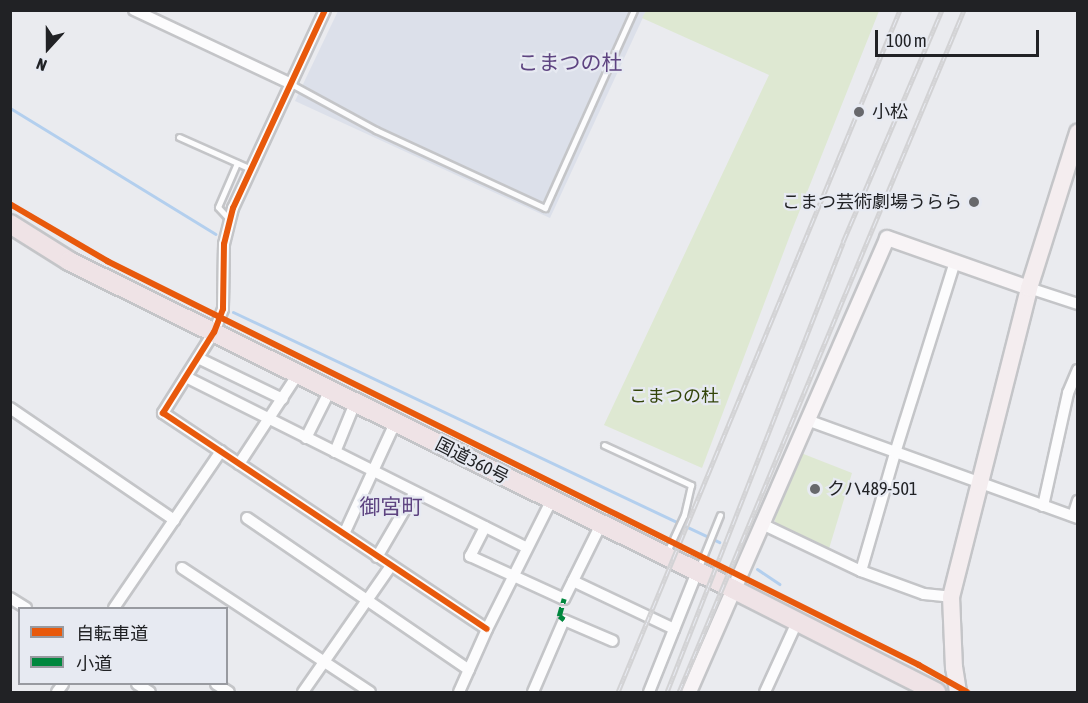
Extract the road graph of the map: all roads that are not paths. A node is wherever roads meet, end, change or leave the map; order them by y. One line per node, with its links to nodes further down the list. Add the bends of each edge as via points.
1 (134, 10): 4 (street)
2 (325, 10): 4 (street)
3 (634, 10): 4 (lane, via 545,208 376,130)
4 (291, 84): 8 (street)
5 (1077, 133): 12 (main road)
6 (179, 136): 7 (lane)
7 (237, 163): 8 (lane); 9 (lane, via 218,207)
8 (251, 170): 9 (street)
9 (229, 220): 14 (street, via 223,258 223,309)
10 (10, 224): 14 (highway, 国道360号, via 69,261)
11 (956, 262): 12 (street); 24 (street, via 887,238); 30 (street)
12 (1029, 288): 13 (street); 33 (main road)
13 (1077, 304)
14 (214, 332): 15 (street); 17 (highway, 国道360号)
15 (198, 358): 18 (street); 20 (street)
16 (1077, 370): 37 (street, via 1068,393)
17 (298, 374): 19 (highway, 国道360号); 20 (street)
18 (186, 377): 23 (street); 28 (street, via 163,413)
19 (330, 390): 21 (highway, 国道360号); 26 (street)
20 (282, 399): 23 (street)
21 (355, 403): 25 (highway, 国道360号); 29 (street)
22 (10, 408): 41 (street)
23 (270, 419): 26 (street); 31 (street)
24 (807, 420): 30 (street); 43 (street)
25 (395, 423): 32 (street); 35 (highway, 国道360号)
26 (306, 438): 29 (street)
27 (604, 446): 47 (lane, via 691,485 684,515)
28 (221, 451): 31 (street); 41 (street)
29 (335, 452): 32 (street)
30 (895, 453): 33 (street); 51 (street)
31 (240, 464): 45 (street)
32 (372, 471): 34 (street); 45 (street)
33 (978, 482): 37 (street); 56 (main road)
34 (415, 492): 44 (street); 48 (street)
35 (551, 501): 42 (highway, 国道360号); 46 (street)
36 (1077, 501): 39 (street)
37 (1043, 506): 39 (street)
38 (720, 515): 52 (lane)
39 (1075, 517)
40 (248, 518): 58 (street)
41 (174, 520): 60 (street)
42 (601, 524): 47 (highway, 国道360号); 54 (street)
43 (762, 524): 51 (street); 55 (street)
44 (485, 527): 46 (street); 53 (street, via 470,556)
45 (344, 534): 48 (street)
46 (527, 548): 53 (street)
47 (665, 556): 52 (highway, 国道360号)
48 (377, 557): 49 (street)
49 (391, 566): 58 (street); 62 (street)
50 (182, 568): 65 (street)
51 (861, 571): 56 (street, via 924,594)
52 (697, 572): 55 (highway, 国道360号); 63 (street)
53 (513, 577): 54 (street, via 564,599); 62 (street)
54 (573, 581): 63 (street)
55 (733, 589): 61 (highway, 国道360号); 72 (street)
56 (951, 597): 75 (main road)
57 (10, 598): 59 (street)
58 (368, 599): 65 (street); 66 (street)
59 (23, 607)
60 (115, 607)
61 (797, 622): 73 (street); 74 (highway, 国道360号)
62 (487, 629): 66 (street)
63 (674, 629): 71 (street)
64 (613, 641): 70 (street, via 564,620)
65 (323, 662): 67 (street); 68 (street)
66 (469, 670): 69 (street)
67 (303, 693)
68 (370, 693)
69 (459, 693)
70 (533, 693)
71 (649, 693)
72 (689, 693)
73 (765, 693)
74 (936, 693)
75 (958, 693)

